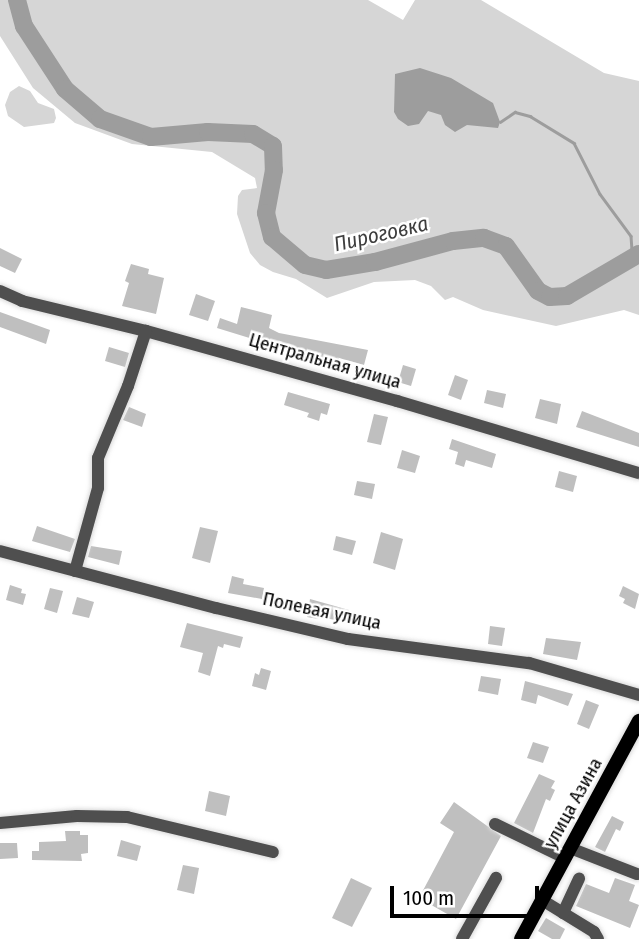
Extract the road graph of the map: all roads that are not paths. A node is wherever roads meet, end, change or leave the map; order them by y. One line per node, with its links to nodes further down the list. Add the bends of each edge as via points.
1 (0, 291): 2 (street, Центральная улица, via 22,301)
2 (146, 331): 3 (street, Центральная улица); 5 (street, via 98,458 98,488)
3 (639, 473)
4 (0, 551): 5 (street, Полевая улица)
5 (75, 571): 6 (street, Полевая улица, via 348,639 528,663)
6 (639, 695)
7 (637, 730): 11 (main road, улица Азина)
8 (0, 823): 10 (street, via 127,817)
9 (495, 824): 11 (street)
10 (273, 852)
11 (567, 853): 12 (street); 15 (main road, улица Азина)
12 (637, 874)
13 (496, 878): 17 (street)
14 (579, 880): 16 (street)
15 (542, 900): 16 (street); 18 (main road, улица Азина)
16 (564, 913): 19 (street)
17 (466, 938)
18 (521, 939)
19 (598, 939)

